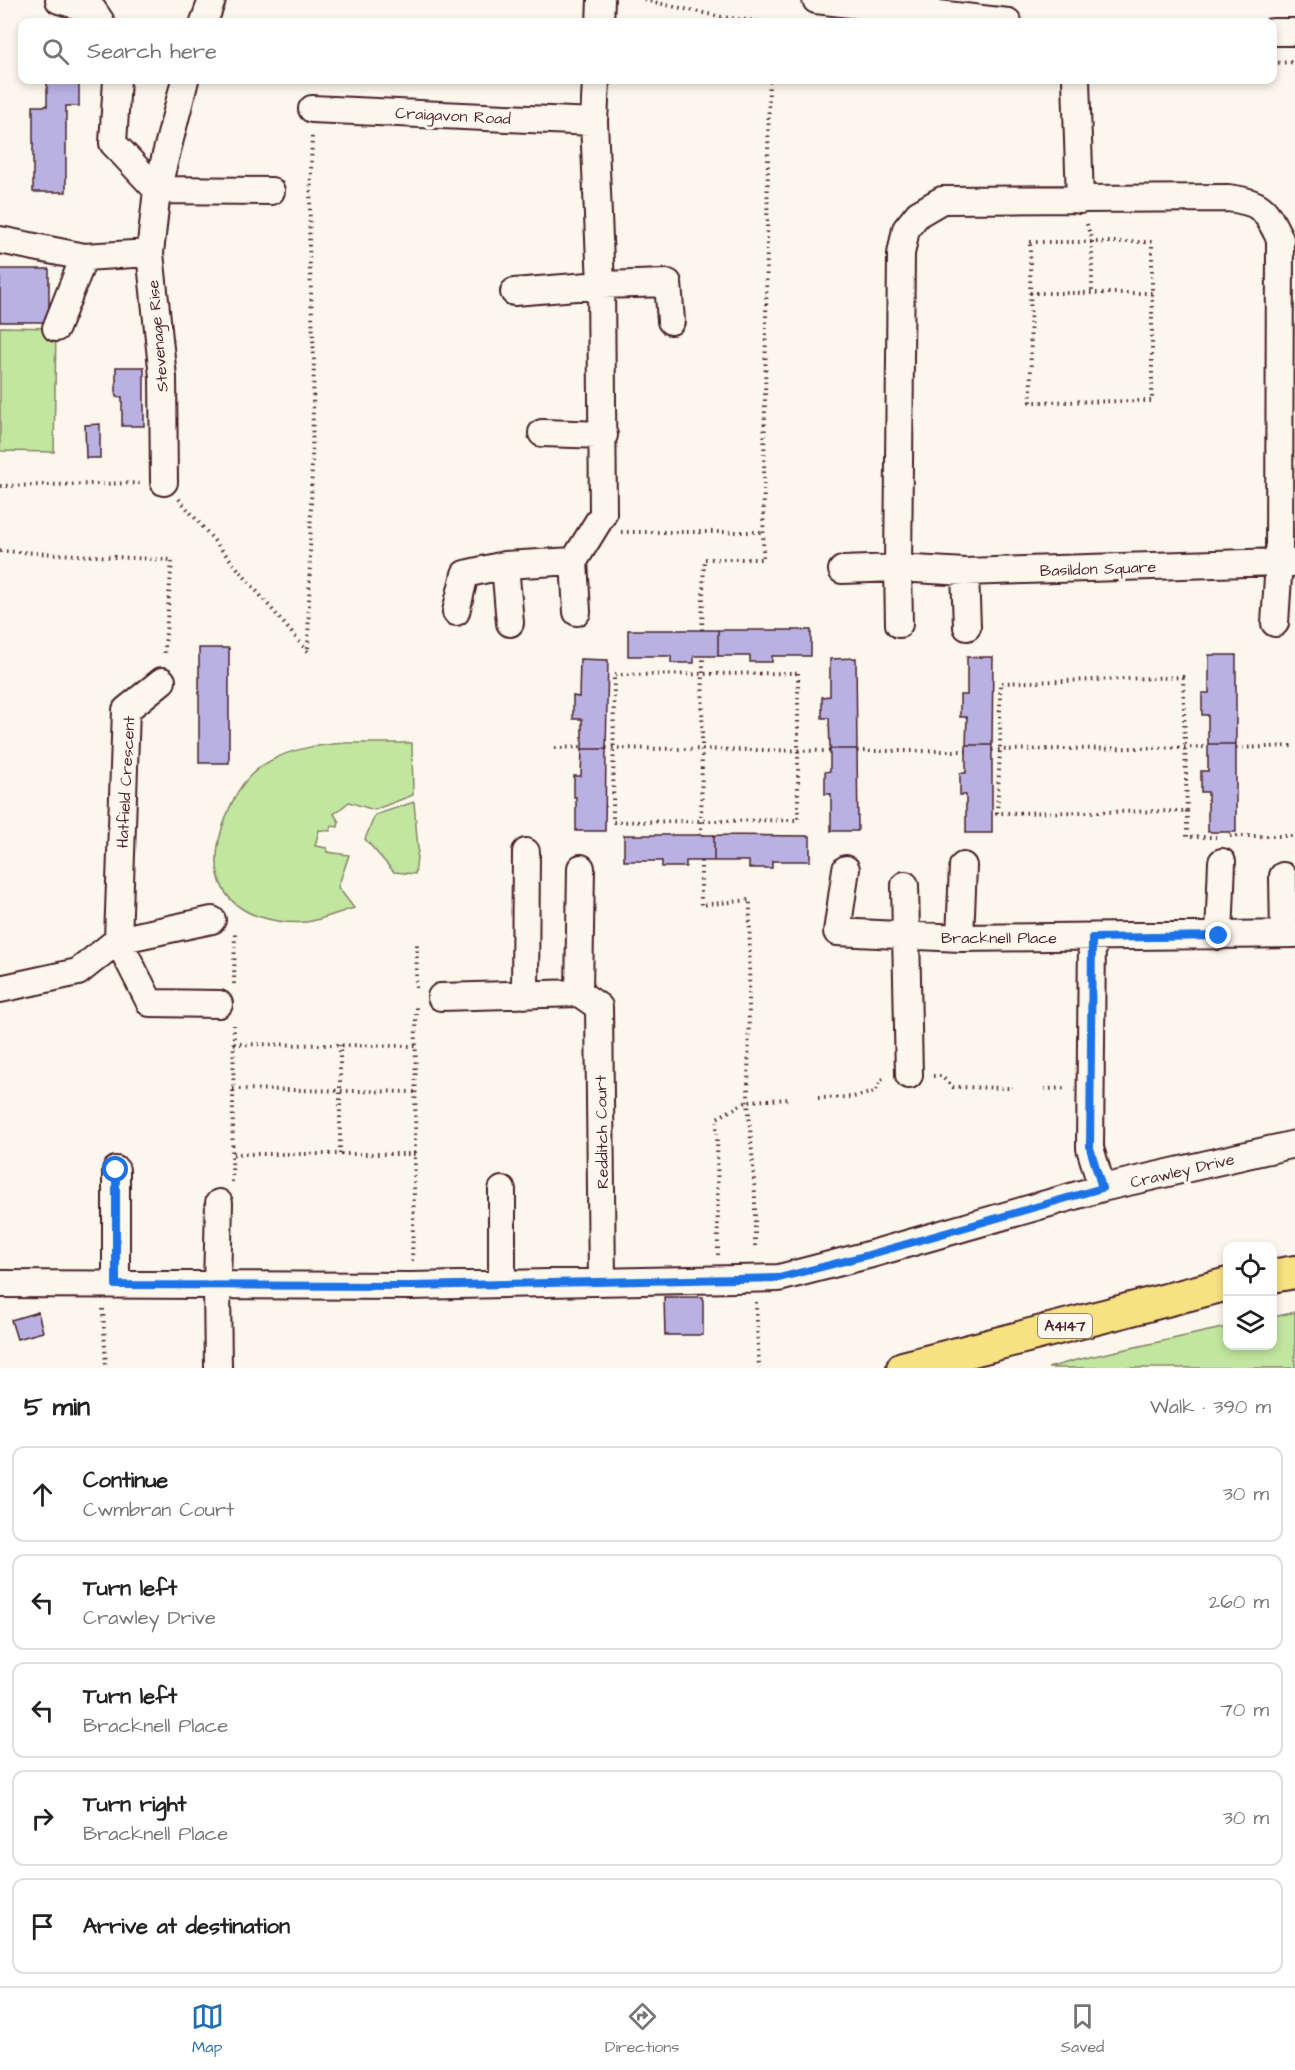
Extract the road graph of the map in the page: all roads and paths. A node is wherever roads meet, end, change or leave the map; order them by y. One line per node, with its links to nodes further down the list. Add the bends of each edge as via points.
1 (59, 0): 6 (street, via 93,10)
2 (212, 0): 7 (street)
3 (601, 0): 8 (street)
4 (644, 0): 9 (path)
5 (816, 0): 10 (street)
6 (98, 18)
7 (205, 18)
8 (600, 18)
9 (730, 18)
10 (973, 18)
11 (1277, 32): 12 (street)
12 (1295, 32)
13 (1295, 62): 14 (path)
14 (1277, 63)
15 (117, 84): 22 (street, via 113,143)
16 (184, 84): 22 (street, Stevenage Rise)
17 (596, 84): 21 (street)
18 (769, 84): 41 (path)
19 (1076, 84): 24 (street)
20 (312, 109): 21 (street, Craigavon Road); 38 (path, via 309,245 314,361 308,652)
21 (594, 122): 29 (street)
22 (158, 190): 23 (street); 27 (street, Stevenage Rise)
23 (271, 191)
24 (1080, 200): 44 (street, via 1228,198 1251,201 1266,212 1281,240); 46 (street, via 942,200 918,214 906,229 901,254)
25 (0, 240): 28 (street)
26 (1092, 242): 31 (path, via 1030,243); 32 (path); 33 (path, via 1152,242)
27 (150, 253): 28 (street); 38 (street, Stevenage Rise, via 163,377)
28 (84, 257): 35 (street)
29 (602, 285): 30 (street); 34 (street, via 668,283); 37 (street)
30 (514, 292)
31 (1030, 293): 32 (path); 33 (path, via 1030,402 1042,402 1152,401)
32 (1092, 293): 33 (path)
33 (1152, 293)
34 (672, 321)
35 (56, 328)
36 (542, 433): 37 (street)
37 (604, 435): 40 (street, via 603,514)
38 (164, 482): 39 (path)
39 (0, 486)
40 (590, 532): 41 (path); 43 (street)
41 (763, 532): 55 (path, via 763,559 704,559)
42 (0, 551): 58 (path, via 172,560)
43 (574, 561): 45 (street); 50 (street)
44 (1287, 563): 48 (street, Basildon Square); 52 (street)
45 (505, 566): 49 (street, via 465,574); 51 (street)
46 (898, 568): 47 (street, Basildon Square); 48 (street, Basildon Square); 53 (street)
47 (842, 570)
48 (965, 572): 54 (street)
49 (456, 612)
50 (577, 612)
51 (510, 623)
52 (1275, 623)
53 (899, 624)
54 (967, 627)
55 (702, 630)
56 (703, 656): 57 (path)
57 (702, 674): 65 (path, via 614,675); 67 (path); 68 (path, via 798,673)
58 (162, 681): 92 (street, Hatfield Crescent, via 126,710)
59 (1295, 746): 66 (path)
60 (582, 747): 63 (path)
61 (1186, 747): 62 (path); 70 (path); 70 (path, via 1183,677 1000,683); 74 (path)
62 (1208, 747)
63 (555, 748)
64 (606, 748): 65 (path)
65 (614, 748): 67 (path); 75 (path, via 613,822)
66 (1236, 748)
67 (701, 749): 68 (path); 75 (path)
68 (798, 750): 71 (path); 75 (path, via 798,820)
69 (992, 750): 70 (path)
70 (1000, 750): 74 (path, via 997,813)
71 (830, 751)
72 (857, 751): 73 (path)
73 (966, 751)
74 (1187, 811): 77 (path, via 1187,837)
75 (700, 822): 76 (path)
76 (701, 835)
77 (1295, 836)
78 (526, 852): 96 (street)
79 (701, 861): 107 (path, via 701,905 750,900)
80 (1222, 862): 89 (street)
81 (963, 866): 90 (street)
82 (581, 868): 95 (street)
83 (846, 869): 88 (street, Bracknell Place, via 837,932)
84 (1283, 876): 87 (street)
85 (905, 885): 88 (street)
86 (212, 920): 92 (street); 98 (path, via 235,921)
87 (1290, 934): 89 (street, Bracknell Place)
88 (907, 935): 90 (street, Bracknell Place); 102 (street)
89 (1219, 936): 91 (street, Bracknell Place)
90 (960, 938): 91 (street, Bracknell Place)
91 (1092, 938): 113 (street, via 1090,1148)
92 (118, 940): 94 (street, via 78,972); 98 (street, Hatfield Crescent, via 150,1003)
93 (417, 944): 101 (path)
94 (0, 989)
95 (579, 993): 96 (street); 120 (street, Redditch Court, via 599,1007)
96 (525, 995): 97 (street)
97 (441, 998)
98 (229, 1005): 99 (path)
99 (234, 1044): 100 (path); 103 (path)
100 (340, 1045): 101 (path); 104 (path)
101 (416, 1046): 105 (path)
102 (909, 1075)
103 (233, 1089): 104 (path); 109 (path)
104 (341, 1091): 105 (path); 110 (path)
105 (415, 1092): 111 (path)
106 (790, 1099): 107 (path)
107 (748, 1101): 116 (path, via 755,1192); 119 (path, via 717,1119)
108 (1295, 1144): 113 (street, Crawley Drive)
109 (232, 1154): 110 (path); 115 (path)
110 (340, 1154): 111 (path)
111 (415, 1154): 126 (path)
112 (116, 1170): 123 (street)
113 (1102, 1188): 119 (street, Crawley Drive, via 779,1278)
114 (502, 1190): 122 (street)
115 (226, 1194): 125 (street)
116 (754, 1249)
117 (1295, 1272): 118 (main road)
118 (1277, 1275)
119 (718, 1280): 120 (street, Crawley Drive)
120 (603, 1281): 122 (street, Crawley Drive)
121 (0, 1284): 123 (street, Crawley Drive)
122 (502, 1284): 126 (street, Crawley Drive)
123 (109, 1285): 125 (street, Crawley Drive); 128 (path)
124 (1223, 1285): 131 (main road, A4147)
125 (217, 1286): 126 (street, Crawley Drive); 129 (street)
126 (411, 1286)
127 (756, 1300): 130 (path)
128 (106, 1368)
129 (219, 1368)
130 (759, 1368)
131 (903, 1368)

